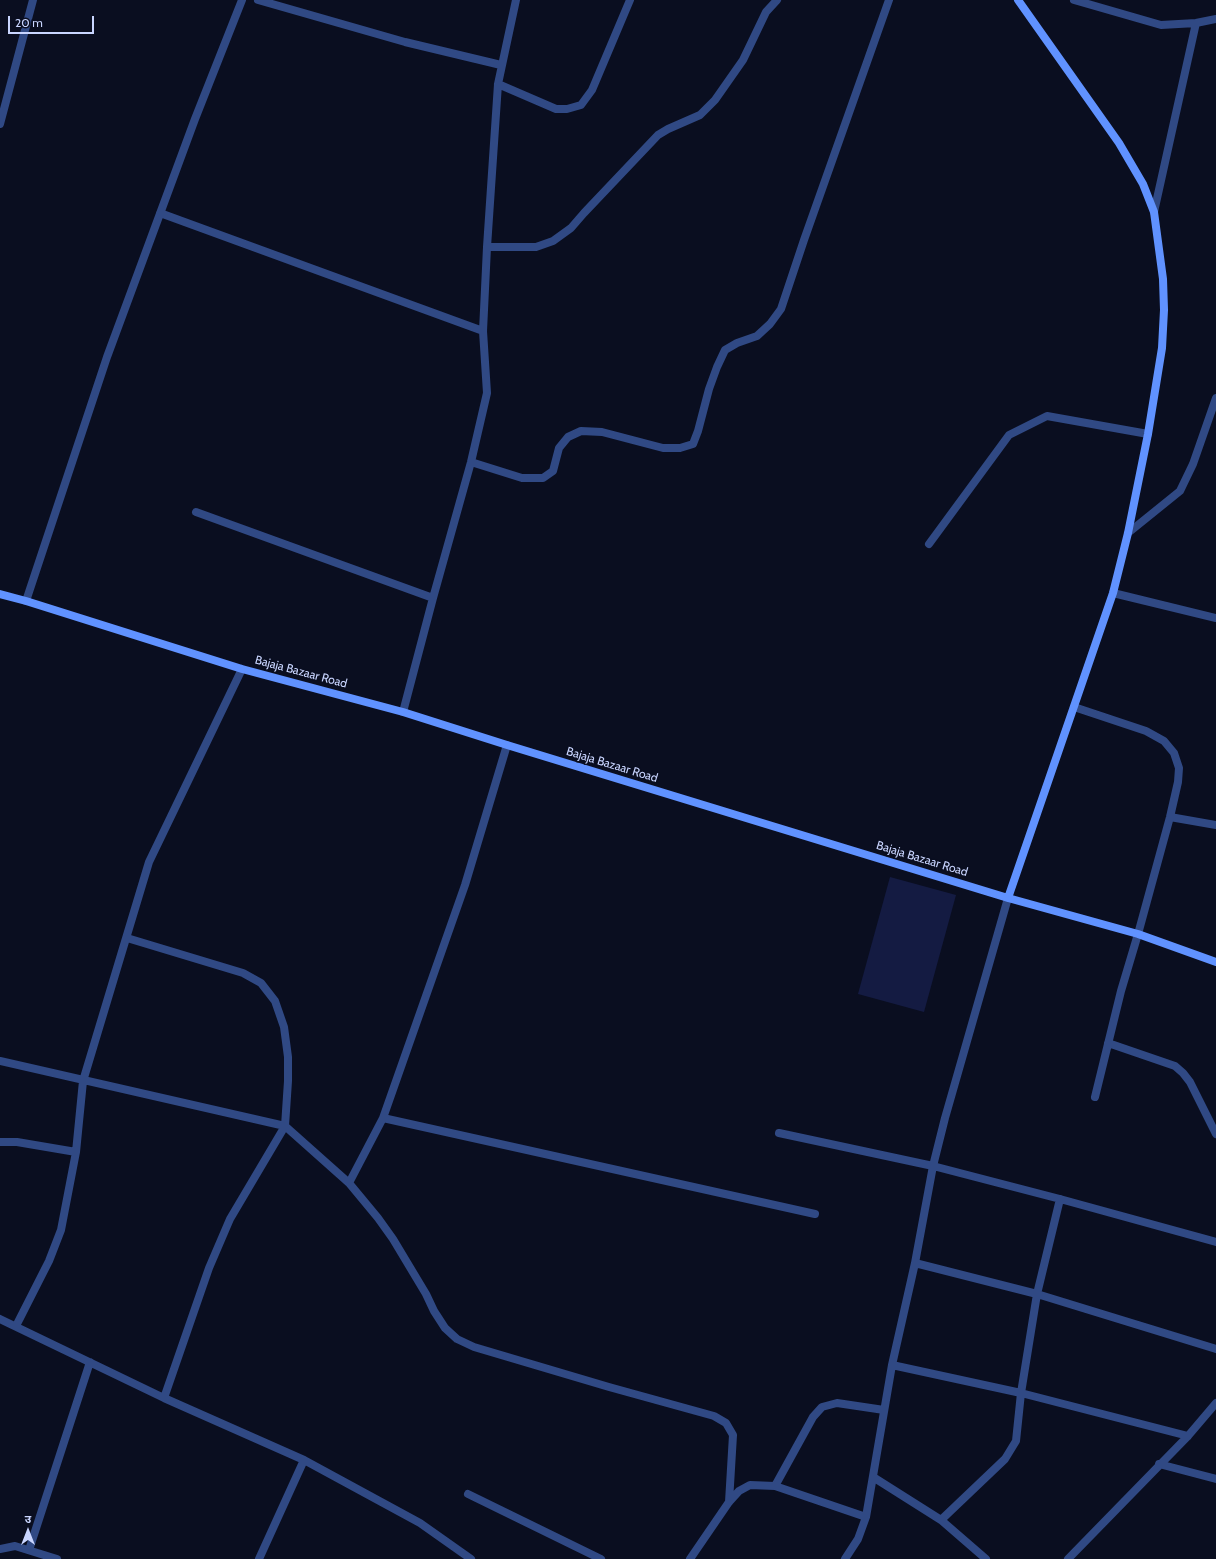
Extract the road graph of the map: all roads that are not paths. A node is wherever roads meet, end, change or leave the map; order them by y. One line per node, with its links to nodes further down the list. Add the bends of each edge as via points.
1 (33, 0): 14 (street)
2 (242, 0): 16 (street)
3 (258, 0): 12 (street, via 405,42)
4 (516, 0): 12 (street)
5 (630, 0): 13 (street, via 592,90 581,105 556,109)
6 (776, 0): 17 (street, via 766,12 743,60 715,100 700,115 658,135 571,228 553,241 536,247)
7 (889, 0): 21 (street, via 781,309 757,336 725,350 708,389 693,444 680,448 663,448 602,432 581,431 568,437 559,448 553,471 543,478 522,478)
8 (1018, 0): 15 (street, via 1119,143 1143,184)
9 (1074, 0): 11 (street, via 1161,25)
10 (1216, 19): 11 (street)
11 (1196, 23): 15 (street)
12 (501, 65): 13 (street)
13 (498, 84): 17 (street)
14 (0, 124)
15 (1154, 212): 20 (street, via 1163,279 1164,310 1162,348)
16 (160, 214): 18 (street); 28 (street, via 107,356)
17 (487, 247): 18 (street)
18 (483, 331): 21 (street, via 487,393)
19 (1216, 398): 23 (street, via 1193,464 1180,490)
20 (1148, 434): 23 (street); 24 (street, via 1047,416 1009,435)
21 (471, 462): 27 (street)
22 (196, 512): 27 (street)
23 (1128, 533): 25 (street)
24 (929, 544)
25 (1113, 593): 29 (street); 31 (street)
26 (0, 594): 28 (street, Bajaja Bazaar Road)
27 (433, 598): 32 (street)
28 (26, 601): 30 (street, Bajaja Bazaar Road)
29 (1216, 618)
30 (242, 669): 32 (street, Bajaja Bazaar Road); 38 (street, via 149,862)
31 (1074, 706): 34 (street, via 1146,731 1164,741 1174,753 1179,768); 36 (street)
32 (404, 712): 33 (street, Bajaja Bazaar Road)
33 (507, 745): 36 (street, Bajaja Bazaar Road); 44 (street, via 465,885)
34 (1170, 817): 35 (street); 37 (street)
35 (1216, 825)
36 (1008, 898): 37 (street, Bajaja Bazaar Road); 50 (street)
37 (1138, 934): 39 (street, Bajaja Bazaar Road); 40 (street)
38 (127, 938): 42 (street); 45 (street, via 243,973 261,983 275,1001 284,1027 288,1057)
39 (1216, 962)
40 (1108, 1043): 43 (street); 47 (street, via 1175,1066 1190,1082)
41 (0, 1061): 42 (street)
42 (84, 1081): 45 (street); 49 (street)
43 (1095, 1097)
44 (384, 1118): 51 (street); 53 (street)
45 (285, 1126): 51 (street); 63 (street, via 230,1219 209,1268)
46 (779, 1133): 50 (street)
47 (1216, 1134)
48 (0, 1142): 49 (street, via 17,1142)
49 (76, 1152): 58 (street, via 61,1230 50,1261)
50 (933, 1166): 52 (street); 55 (street)
51 (350, 1183): 73 (street, via 393,1239 434,1311 445,1328 457,1339 474,1347 714,1416 726,1423 733,1435)
52 (1060, 1199): 54 (street); 56 (street)
53 (815, 1214)
54 (1216, 1242)
55 (916, 1263): 56 (street); 61 (street)
56 (1037, 1294): 59 (street); 62 (street)
57 (0, 1319): 58 (street)
58 (16, 1326): 60 (street)
59 (1216, 1349)
60 (90, 1362): 63 (street); 77 (street)
61 (892, 1364): 62 (street); 65 (street)
62 (1021, 1393): 66 (street); 75 (street, via 1016,1441 1005,1459)
63 (164, 1398): 67 (street)
64 (1216, 1403): 66 (street)
65 (884, 1410): 69 (street); 71 (street, via 837,1403 822,1407 813,1417)
66 (1188, 1436): 68 (street)
67 (304, 1460): 79 (street); 80 (street, via 420,1523)
68 (1159, 1464): 70 (street); 85 (street)
69 (873, 1477): 74 (street); 75 (street)
70 (1216, 1479)
71 (775, 1486): 73 (street, via 750,1485 739,1491); 74 (street)
72 (468, 1494): 81 (street)
73 (729, 1502): 82 (street)
74 (866, 1517): 83 (street, via 858,1539)
75 (941, 1520): 84 (street)
76 (0, 1549): 77 (street, via 15,1546)
77 (29, 1550): 78 (street)
78 (57, 1559)
79 (260, 1559)
80 (471, 1559)
81 (601, 1559)
82 (690, 1559)
83 (845, 1559)
84 (986, 1559)
85 (1068, 1559)

